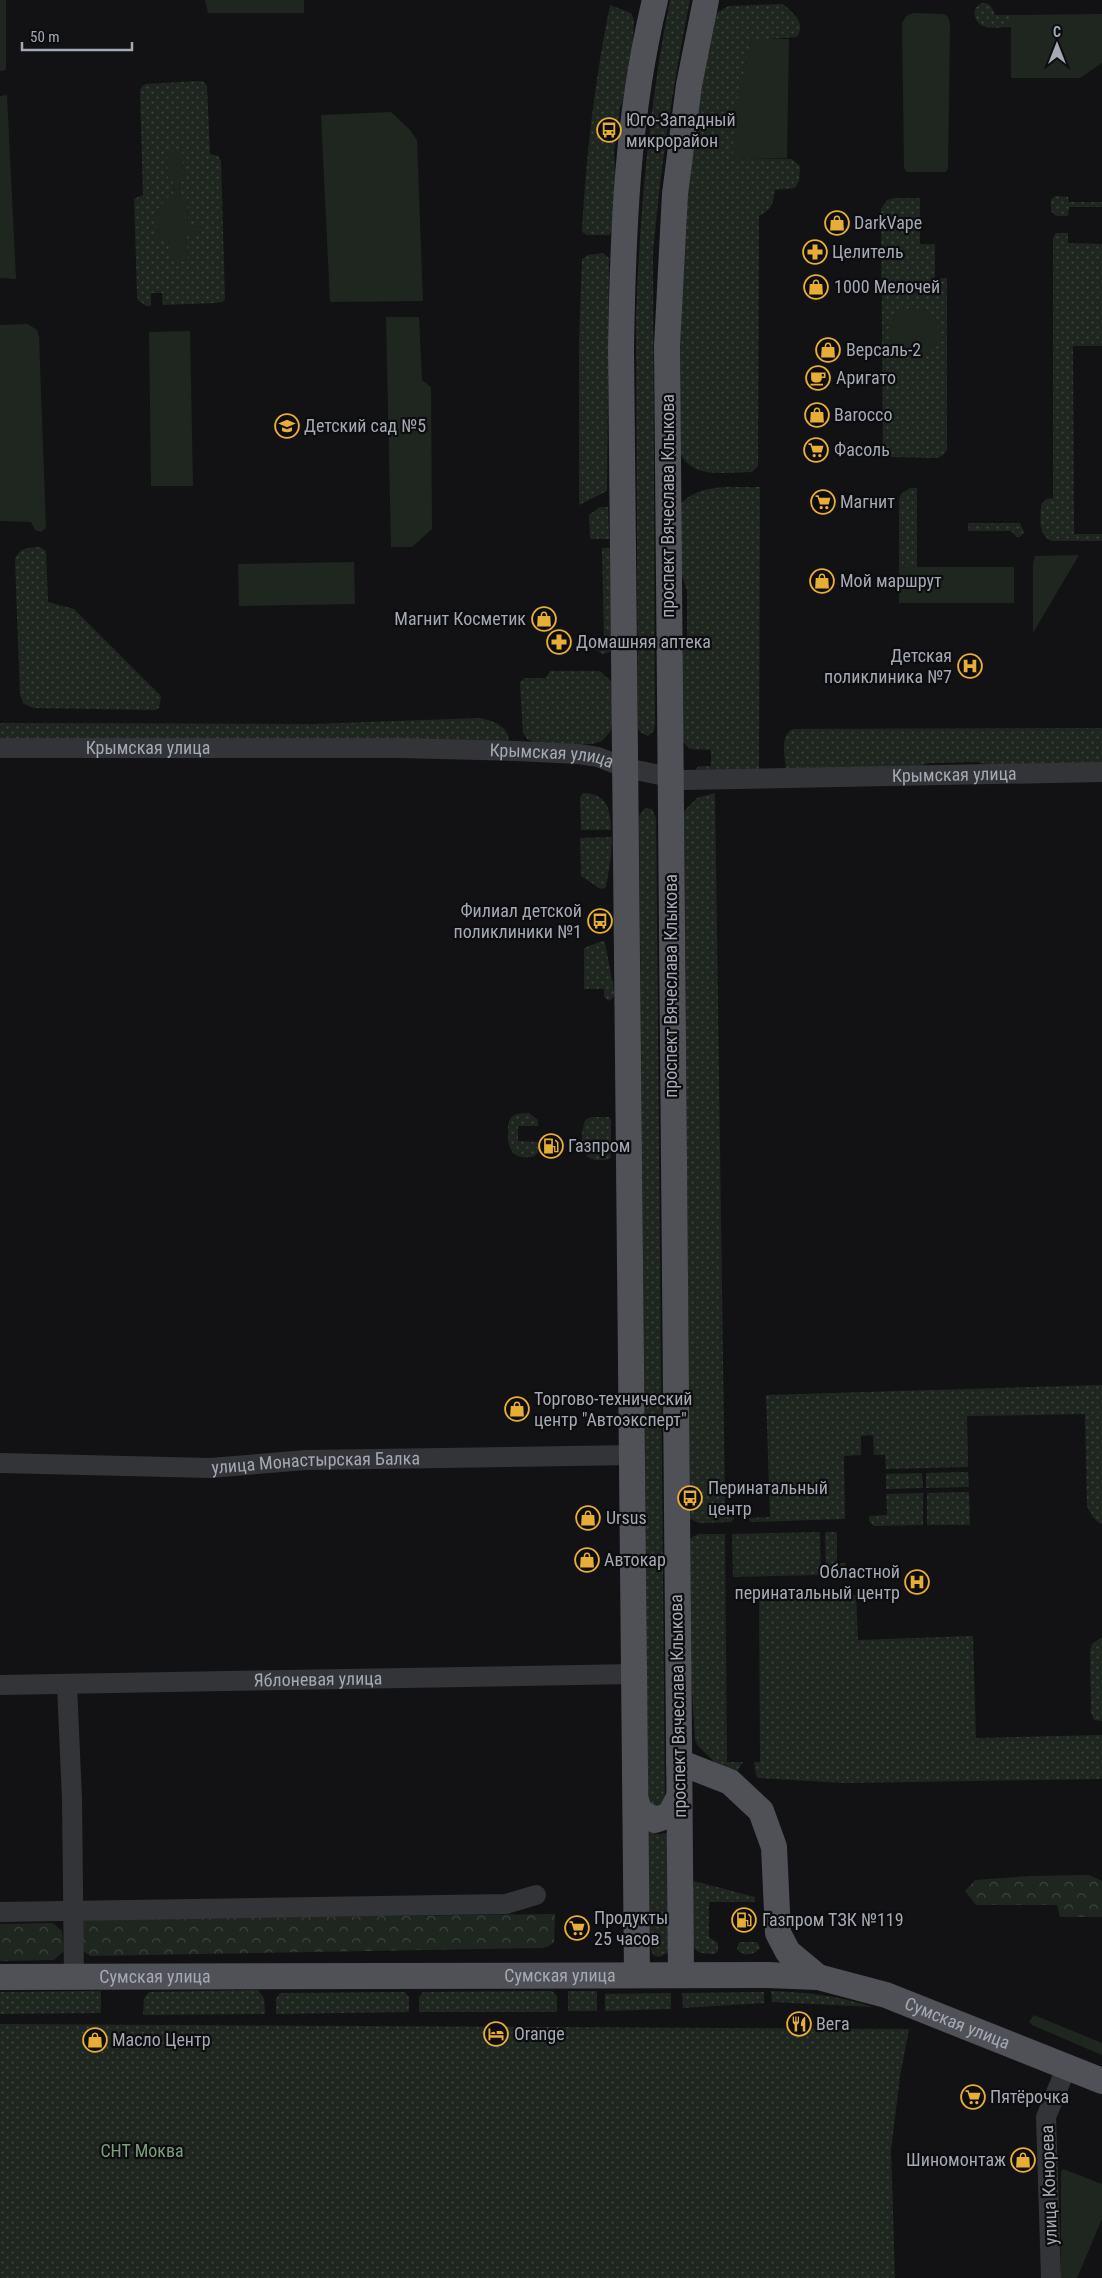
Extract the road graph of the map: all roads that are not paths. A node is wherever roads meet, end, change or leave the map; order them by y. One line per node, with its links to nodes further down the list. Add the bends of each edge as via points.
1 (655, 0): 3 (main road, via 632,123 623,240 621,348)
2 (706, 0): 4 (main road, проспект Вячеслава Клыкова, via 681,140 670,257 667,346)
3 (626, 736): 4 (main road, via 634,752 652,757 667,746); 6 (main road)
4 (669, 737): 8 (main road, проспект Вячеслава Клыкова)
5 (0, 748): 6 (street, Крымская улица, via 516,751 598,757)
6 (626, 768): 8 (street, Крымская улица); 10 (main road)
7 (1102, 772): 8 (street, Крымская улица, via 776,780)
8 (670, 778): 9 (main road, проспект Вячеслава Клыкова)
9 (670, 816): 10 (main road, via 662,800 648,795 634,800); 16 (main road, проспект Вячеслава Клыкова)
10 (627, 818): 11 (main road)
11 (633, 1455): 12 (street, улица Монастырская Балка, via 306,1460 210,1468); 13 (main road)
12 (0, 1463)
13 (634, 1674): 15 (street, Яблоневая улица); 18 (main road)
14 (0, 1685): 15 (street, Яблоневая улица)
15 (67, 1685): 20 (street)
16 (679, 1762): 17 (main road, проспект Вячеслава Клыкова); 26 (main road, via 730,1782 761,1811 774,1847 778,1933 788,1952)
17 (679, 1797): 18 (main road, via 670,1815 655,1820 640,1812); 23 (main road, проспект Вячеслава Клыкова)
18 (636, 1801): 22 (main road)
19 (536, 1895): 20 (street, via 506,1904)
20 (73, 1911): 21 (street); 25 (street)
21 (0, 1912)
22 (637, 1975): 23 (main road, Сумская улица); 25 (main road, Сумская улица)
23 (682, 1975): 26 (main road, Сумская улица)
24 (0, 1977): 25 (main road, Сумская улица)
25 (74, 1977)
26 (818, 1977): 27 (main road, Сумская улица, via 886,1995)
27 (1067, 2066): 28 (main road, Сумская улица); 29 (street, улица Конорева, via 1046,2117)
28 (1102, 2081)
29 (1052, 2278)

